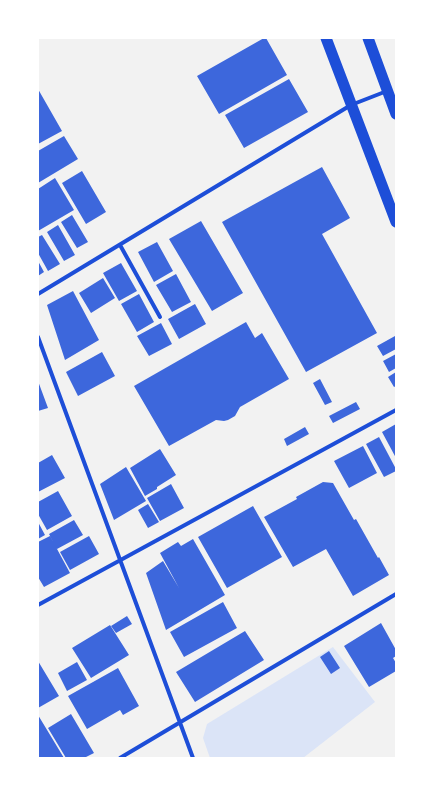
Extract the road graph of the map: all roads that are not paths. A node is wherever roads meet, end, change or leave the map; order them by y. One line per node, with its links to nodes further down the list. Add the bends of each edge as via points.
1 (326, 38): 4 (highway)
2 (368, 38): 3 (highway)
3 (388, 91): 4 (street); 5 (highway)
4 (351, 105): 6 (highway); 7 (street)
5 (396, 114)
6 (396, 222)
7 (120, 245): 8 (street); 9 (street)
8 (38, 294)
9 (160, 317)
10 (38, 337): 12 (street)
11 (396, 410): 12 (street)
12 (120, 560): 14 (street); 15 (street)
13 (396, 594): 15 (street)
14 (38, 605)
15 (180, 722): 16 (street); 17 (street)
16 (120, 758)
17 (193, 758)

